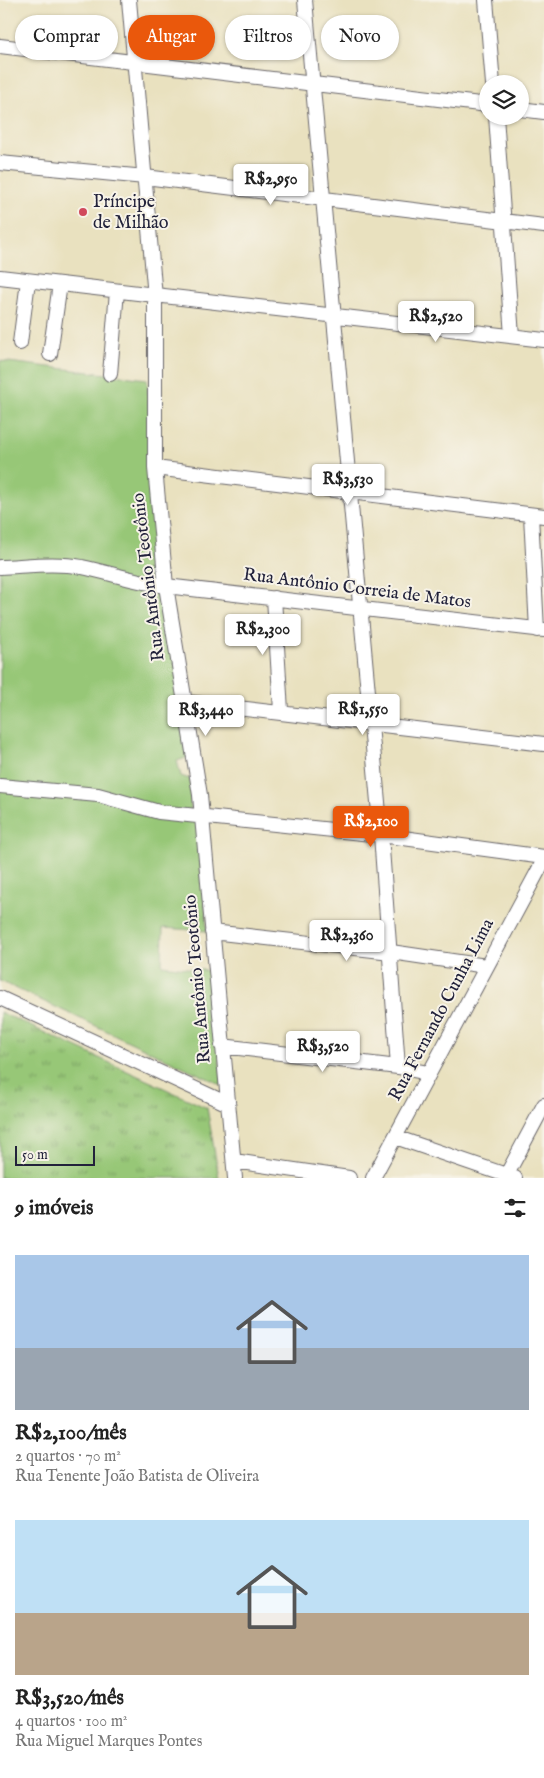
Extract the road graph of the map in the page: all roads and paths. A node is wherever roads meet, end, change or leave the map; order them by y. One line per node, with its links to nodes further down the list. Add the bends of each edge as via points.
1 (129, 0): 5 (street, Rua Antônio Teotônio)
2 (305, 0): 7 (street)
3 (486, 0): 6 (street)
4 (0, 46): 5 (street)
5 (135, 61): 7 (street); 13 (street, Rua Antônio Teotônio)
6 (492, 75)
7 (313, 84): 8 (street); 14 (street)
8 (479, 104)
9 (529, 110): 10 (street)
10 (544, 112)
11 (497, 125): 15 (street)
12 (0, 163): 13 (street)
13 (145, 177): 14 (street); 21 (street, Rua Antônio Teotônio)
14 (322, 198): 15 (street); 22 (street)
15 (503, 220): 16 (street); 23 (street)
16 (544, 226)
17 (0, 278): 18 (street)
18 (28, 281): 19 (street); 25 (street)
19 (60, 284): 20 (street); 26 (street)
20 (117, 291): 21 (street); 27 (street)
21 (156, 297): 22 (street); 28 (street, Rua Antônio Teotônio)
22 (332, 316): 23 (street); 29 (street)
23 (512, 336): 24 (street)
24 (544, 340)
25 (20, 343)
26 (50, 354)
27 (110, 374)
28 (155, 468): 29 (street); 32 (street, Rua Antônio Teotônio)
29 (350, 492): 30 (street); 34 (street)
30 (538, 516): 35 (street)
31 (0, 567): 32 (street, Rua Antônio Correia de Matos, via 57,564)
32 (166, 586): 33 (street, Rua Antônio Correia de Matos); 36 (street, Rua Antônio Teotônio)
33 (274, 598): 34 (street, Rua Antônio Correia de Matos); 37 (street)
34 (359, 608): 35 (street, Rua Antônio Correia de Matos); 38 (street)
35 (541, 630)
36 (186, 702): 37 (street); 41 (street, Rua Antônio Teotônio)
37 (282, 711): 38 (street)
38 (369, 722): 39 (street); 42 (street)
39 (544, 744)
40 (0, 786): 41 (street, via 98,795 159,812)
41 (202, 814): 42 (street); 44 (street, Rua Antônio Teotônio)
42 (381, 835): 43 (street); 45 (street)
43 (544, 859): 46 (street, Rua Fernando Cunha Lima)
44 (212, 932): 45 (street); 48 (street, Rua Antônio Teotônio)
45 (390, 952): 46 (street); 49 (street)
46 (486, 966): 50 (street, Rua Fernando Cunha Lima)
47 (0, 998): 51 (street)
48 (222, 1046): 49 (street); 51 (street, Rua Antônio Teotônio)
49 (398, 1067): 50 (street)
50 (428, 1073): 53 (street, Rua Fernando Cunha Lima)
51 (228, 1104): 54 (street, Rua Antônio Teotônio)
52 (544, 1105): 55 (street)
53 (395, 1137): 55 (street); 58 (street, Rua Fernando Cunha Lima)
54 (234, 1161): 56 (street, Rua Antônio Teotônio); 57 (street)
55 (509, 1177)
56 (235, 1178)
57 (349, 1178)
58 (373, 1178)

